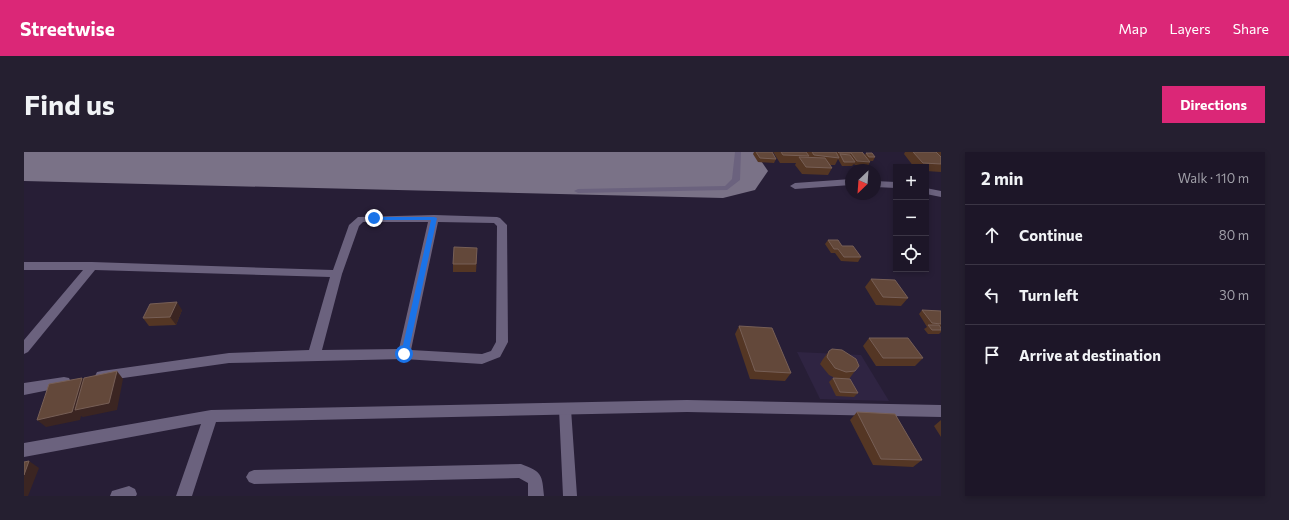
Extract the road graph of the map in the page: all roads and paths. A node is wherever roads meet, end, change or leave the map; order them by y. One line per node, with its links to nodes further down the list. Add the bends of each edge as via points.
1 (738, 152): 6 (lane, via 736,180 727,188)
2 (845, 182): 5 (street)
3 (881, 184): 4 (street)
4 (893, 185)
5 (795, 186)
6 (578, 191)
7 (929, 191): 8 (street)
8 (941, 194)
9 (434, 218): 12 (street, via 361,219 354,226); 14 (street); 14 (street, via 497,220 502,225 502,342 496,354 482,358)
10 (24, 266): 11 (street)
11 (92, 266): 12 (street); 13 (street)
12 (337, 274): 15 (street)
13 (24, 350)
14 (404, 354): 15 (street)
15 (314, 355): 16 (street, via 229,358)
16 (93, 378)
17 (78, 380): 18 (street)
18 (24, 389)
19 (565, 409): 20 (street, via 687,406); 21 (street); 26 (lane)
20 (941, 411)
21 (210, 416): 22 (street); 24 (street)
22 (24, 450)
23 (254, 477): 25 (street, via 521,471 535,479)
24 (184, 496)
25 (536, 496)
26 (570, 496)

